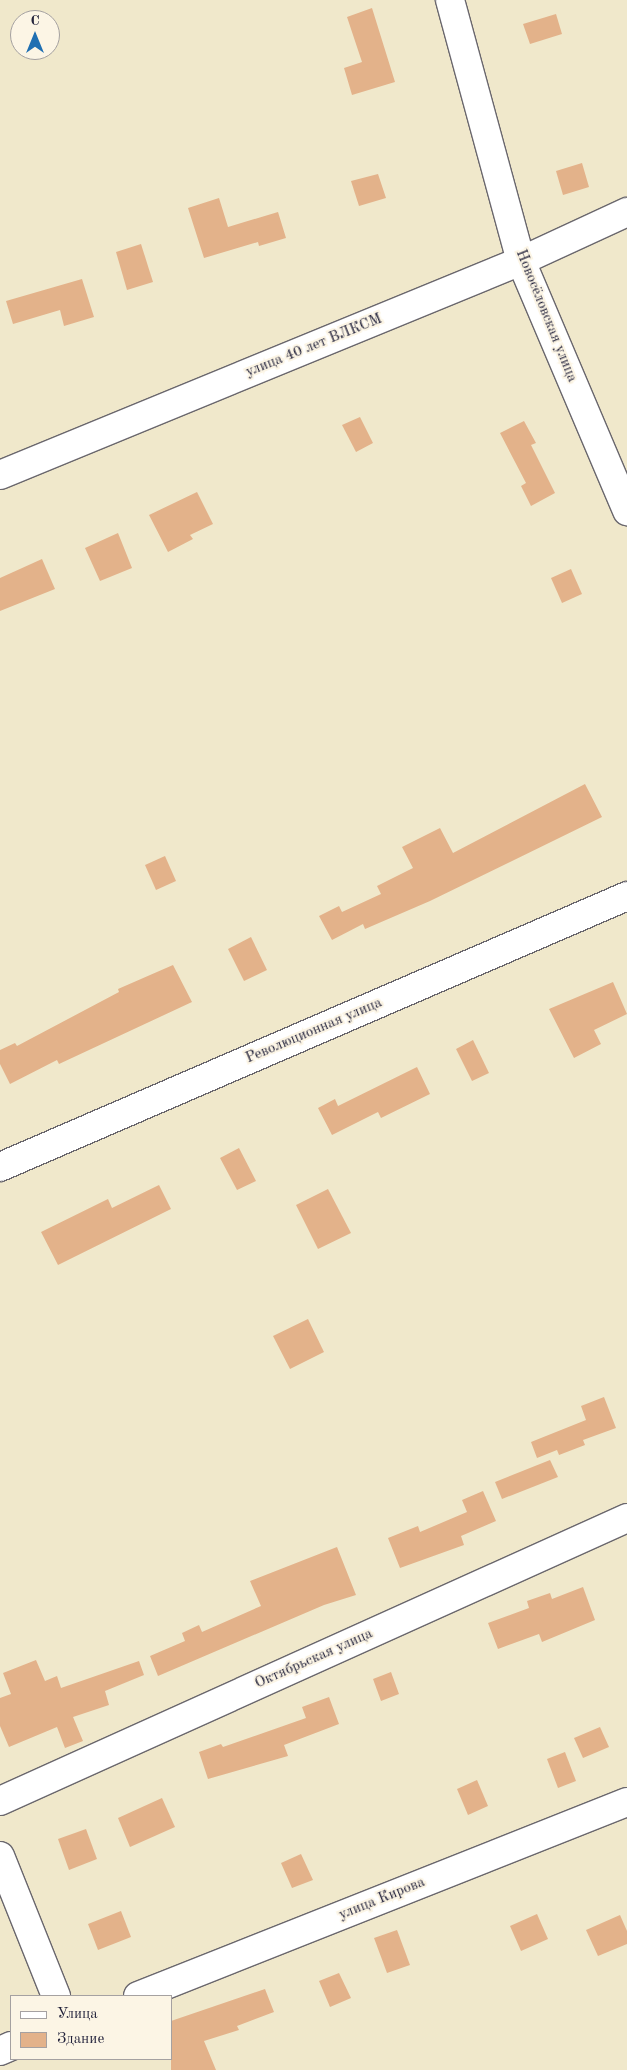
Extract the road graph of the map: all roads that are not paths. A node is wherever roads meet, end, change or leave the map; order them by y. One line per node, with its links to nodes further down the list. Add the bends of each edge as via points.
1 (450, 0): 3 (street, Новосёловская улица)
2 (627, 212): 3 (street, улица 40 лет ВЛКСМ)
3 (521, 261): 4 (street, улица 40 лет ВЛКСМ); 5 (street, Новосёловская улица)
4 (0, 474)
5 (627, 511)
6 (627, 896): 7 (street, Революционная улица)
7 (0, 1167)
8 (627, 1518): 9 (street, Октябрьская улица)
9 (0, 1801)
10 (627, 1802): 13 (street, улица Кирова)
11 (0, 1856): 12 (street)
12 (56, 1995)
13 (141, 1995)

